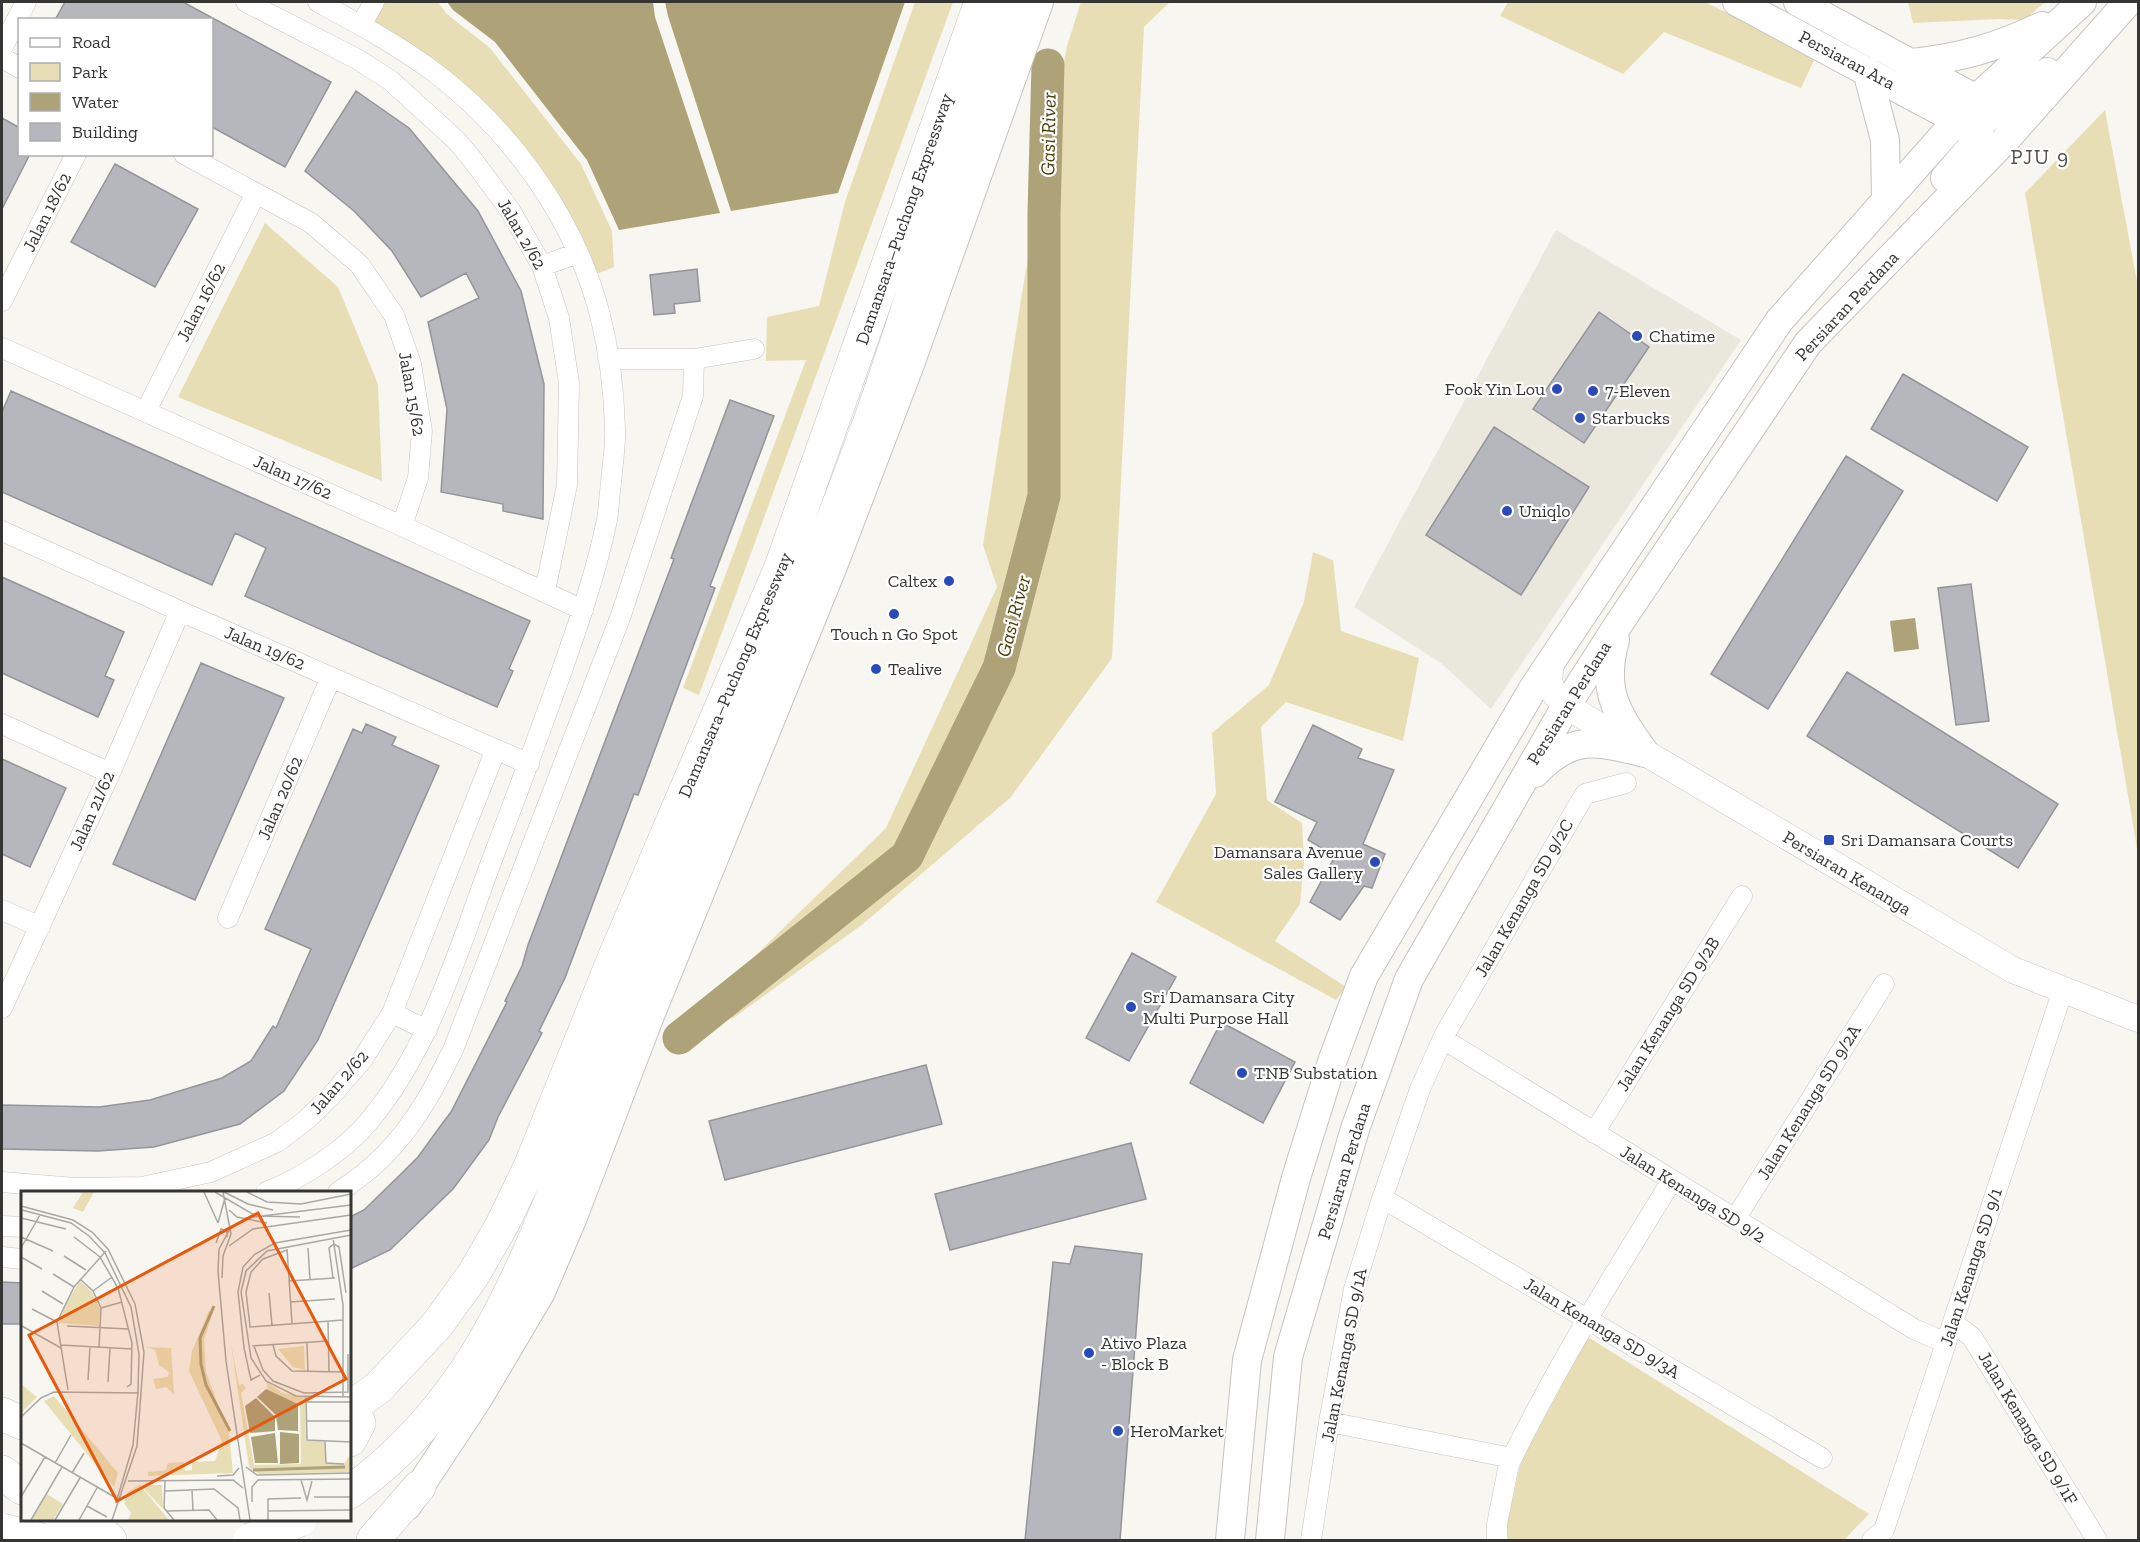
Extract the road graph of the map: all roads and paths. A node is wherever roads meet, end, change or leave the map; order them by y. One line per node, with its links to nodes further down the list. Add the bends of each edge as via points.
1 (26, 2): 13 (street)
2 (246, 2): 24 (street, Jalan 2/62, via 390,80 456,140 479,167 510,210)
3 (318, 2): 12 (street)
4 (374, 2): 12 (street)
5 (981, 2): 79 (highway, Damansara–Puchong Expressway, via 781,567 530,1167 479,1265 438,1325 378,1388)
6 (1013, 2): 87 (highway, via 854,464 804,595 546,1214 500,1316 464,1374 419,1432)
7 (1039, 2): 86 (main road, via 909,367 833,566 568,1228 541,1292)
8 (1737, 2): 17 (main road, Persiaran Ara)
9 (1798, 2): 15 (main road, Persiaran Ara)
10 (2130, 7): 18 (main road, via 2028,88); 26 (main road, Persiaran Perdana)
11 (2075, 8): 15 (main road, via 1979,52); 18 (main road, Persiaran Perdana)
12 (361, 25): 23 (street, via 433,71 484,116 545,191)
13 (2, 48)
14 (2, 58): 16 (street)
15 (1912, 63): 18 (main road, Persiaran Ara)
16 (18, 67)
17 (1867, 71): 18 (main road, Persiaran Ara); 22 (main road, via 1885,140)
18 (1971, 114): 22 (main road, Persiaran Perdana); 26 (main road, via 1970,149 1904,223)
19 (75, 156): 25 (street, Jalan 18/62)
20 (188, 156): 21 (street, Jalan 15/62)
21 (256, 193): 31 (street, Jalan 16/62); 32 (street, Jalan 15/62, via 310,223 359,264 394,315 411,364 422,431 418,478)
22 (1886, 200): 38 (main road, Persiaran Perdana, via 1779,321)
23 (578, 253): 24 (street); 29 (street, via 600,315)
24 (542, 266): 34 (street, Jalan 2/62, via 559,318 569,383 567,485)
25 (2, 301)
26 (1844, 306): 37 (main road, Persiaran Perdana, via 1808,343)
27 (2, 348): 31 (street, Jalan 17/62)
28 (754, 349): 30 (street)
29 (608, 359): 30 (street); 35 (street, via 616,430 607,518)
30 (694, 359): 50 (street, via 693,396 624,607)
31 (146, 411): 32 (street, Jalan 17/62)
32 (402, 526): 34 (street, Jalan 17/62)
33 (2, 531): 36 (street, Jalan 19/62)
34 (545, 591): 35 (street, Jalan 17/62)
35 (583, 610): 45 (street)
36 (180, 611): 39 (street, Jalan 19/62); 46 (street, Jalan 21/62)
37 (1620, 622): 40 (main road, Persiaran Perdana); 44 (main road, via 1608,674 1612,699)
38 (1552, 660): 40 (street, Persiaran Kenanga, via 1548,680); 42 (main road, Persiaran Perdana)
39 (332, 677): 43 (street, Jalan 19/62); 53 (street, Jalan 20/62)
40 (1566, 706): 42 (street, via 1531,708); 44 (street, Persiaran Kenanga); 48 (main road, Persiaran Perdana)
41 (2, 724): 46 (street)
42 (1510, 729): 103 (main road, Persiaran Perdana, via 1364,976 1333,1059 1247,1359)
43 (496, 749): 45 (street, Jalan 19/62); 58 (street, Jalan 2/62)
44 (1645, 753): 48 (main road, via 1611,744 1582,743 1563,749); 56 (street, Persiaran Kenanga, via 2013,970)
45 (529, 764): 49 (street)
46 (110, 773): 54 (street, Jalan 21/62)
47 (1626, 783): 61 (street, Jalan Kenanga SD 9/2C, via 1585,794)
48 (1509, 802): 104 (main road, Persiaran Perdana, via 1409,979 1355,1129 1288,1357)
49 (491, 863): 50 (street); 60 (street)
50 (521, 877): 66 (street, via 453,1050 422,1107 392,1149)
51 (1742, 896): 62 (street, Jalan Kenanga SD 9/2B)
52 (2, 910): 54 (street)
53 (228, 918)
54 (40, 927): 57 (street, Jalan 21/62)
55 (1884, 984): 68 (street, Jalan Kenanga SD 9/2A)
56 (2063, 990): 59 (street, Persiaran Kenanga); 74 (street, Jalan Kenanga SD 9/1)
57 (2, 1008)
58 (392, 1012): 60 (street); 64 (street, Jalan 2/62, via 362,1060 306,1120 277,1142 211,1172 142,1187 75,1188)
59 (2139, 1019)
60 (427, 1030): 65 (street, via 400,1080 369,1123 308,1171)
61 (1443, 1039): 62 (street, Jalan Kenanga SD 9/2); 67 (street, Jalan Kenanga SD 9/1A, via 1420,1089)
62 (1594, 1133): 63 (street, Jalan Kenanga SD 9/2)
63 (1672, 1180): 68 (street, Jalan Kenanga SD 9/2); 73 (street)
64 (2, 1182)
65 (268, 1191)
66 (340, 1191)
67 (1382, 1198): 73 (street, Jalan Kenanga SD 9/3A); 77 (street, Jalan Kenanga SD 9/1A, via 1354,1289)
68 (1735, 1219): 75 (street, Jalan Kenanga SD 9/2, via 1914,1329)
69 (2, 1226): 70 (street)
70 (21, 1227)
71 (2, 1257): 72 (street)
72 (21, 1259)
73 (1587, 1319): 81 (street); 82 (street, Jalan Kenanga SD 9/3A)
74 (1953, 1323): 75 (street, Jalan Kenanga SD 9/1); 107 (street, Jalan Kenanga SD 9/1F, via 1972,1337)
75 (1946, 1343): 94 (street, Jalan Kenanga SD 9/1)
76 (2, 1414): 78 (highway)
77 (1329, 1422): 81 (street); 105 (street, Jalan Kenanga SD 9/1A)
78 (21, 1423)
79 (352, 1425)
80 (2, 1449): 83 (highway)
81 (1512, 1458): 106 (street)
82 (1822, 1458)
83 (21, 1464)
84 (2, 1472): 85 (highway)
85 (21, 1487)
86 (419, 1487): 101 (highway); 102 (main road)
87 (351, 1491)
88 (60, 1521): 96 (highway)
89 (89, 1521): 97 (highway)
90 (269, 1521): 99 (highway)
91 (297, 1521): 98 (highway, bridge)
92 (298, 1521): 100 (highway)
93 (2, 1530): 95 (highway, bridge)
94 (1885, 1537)
95 (42, 1540)
96 (83, 1540)
97 (110, 1540)
98 (250, 1540)
99 (262, 1540)
100 (293, 1540)
101 (373, 1540)
102 (385, 1540)
103 (1230, 1540)
104 (1270, 1540)
105 (1311, 1540)
106 (1497, 1540)
107 (2097, 1540)

